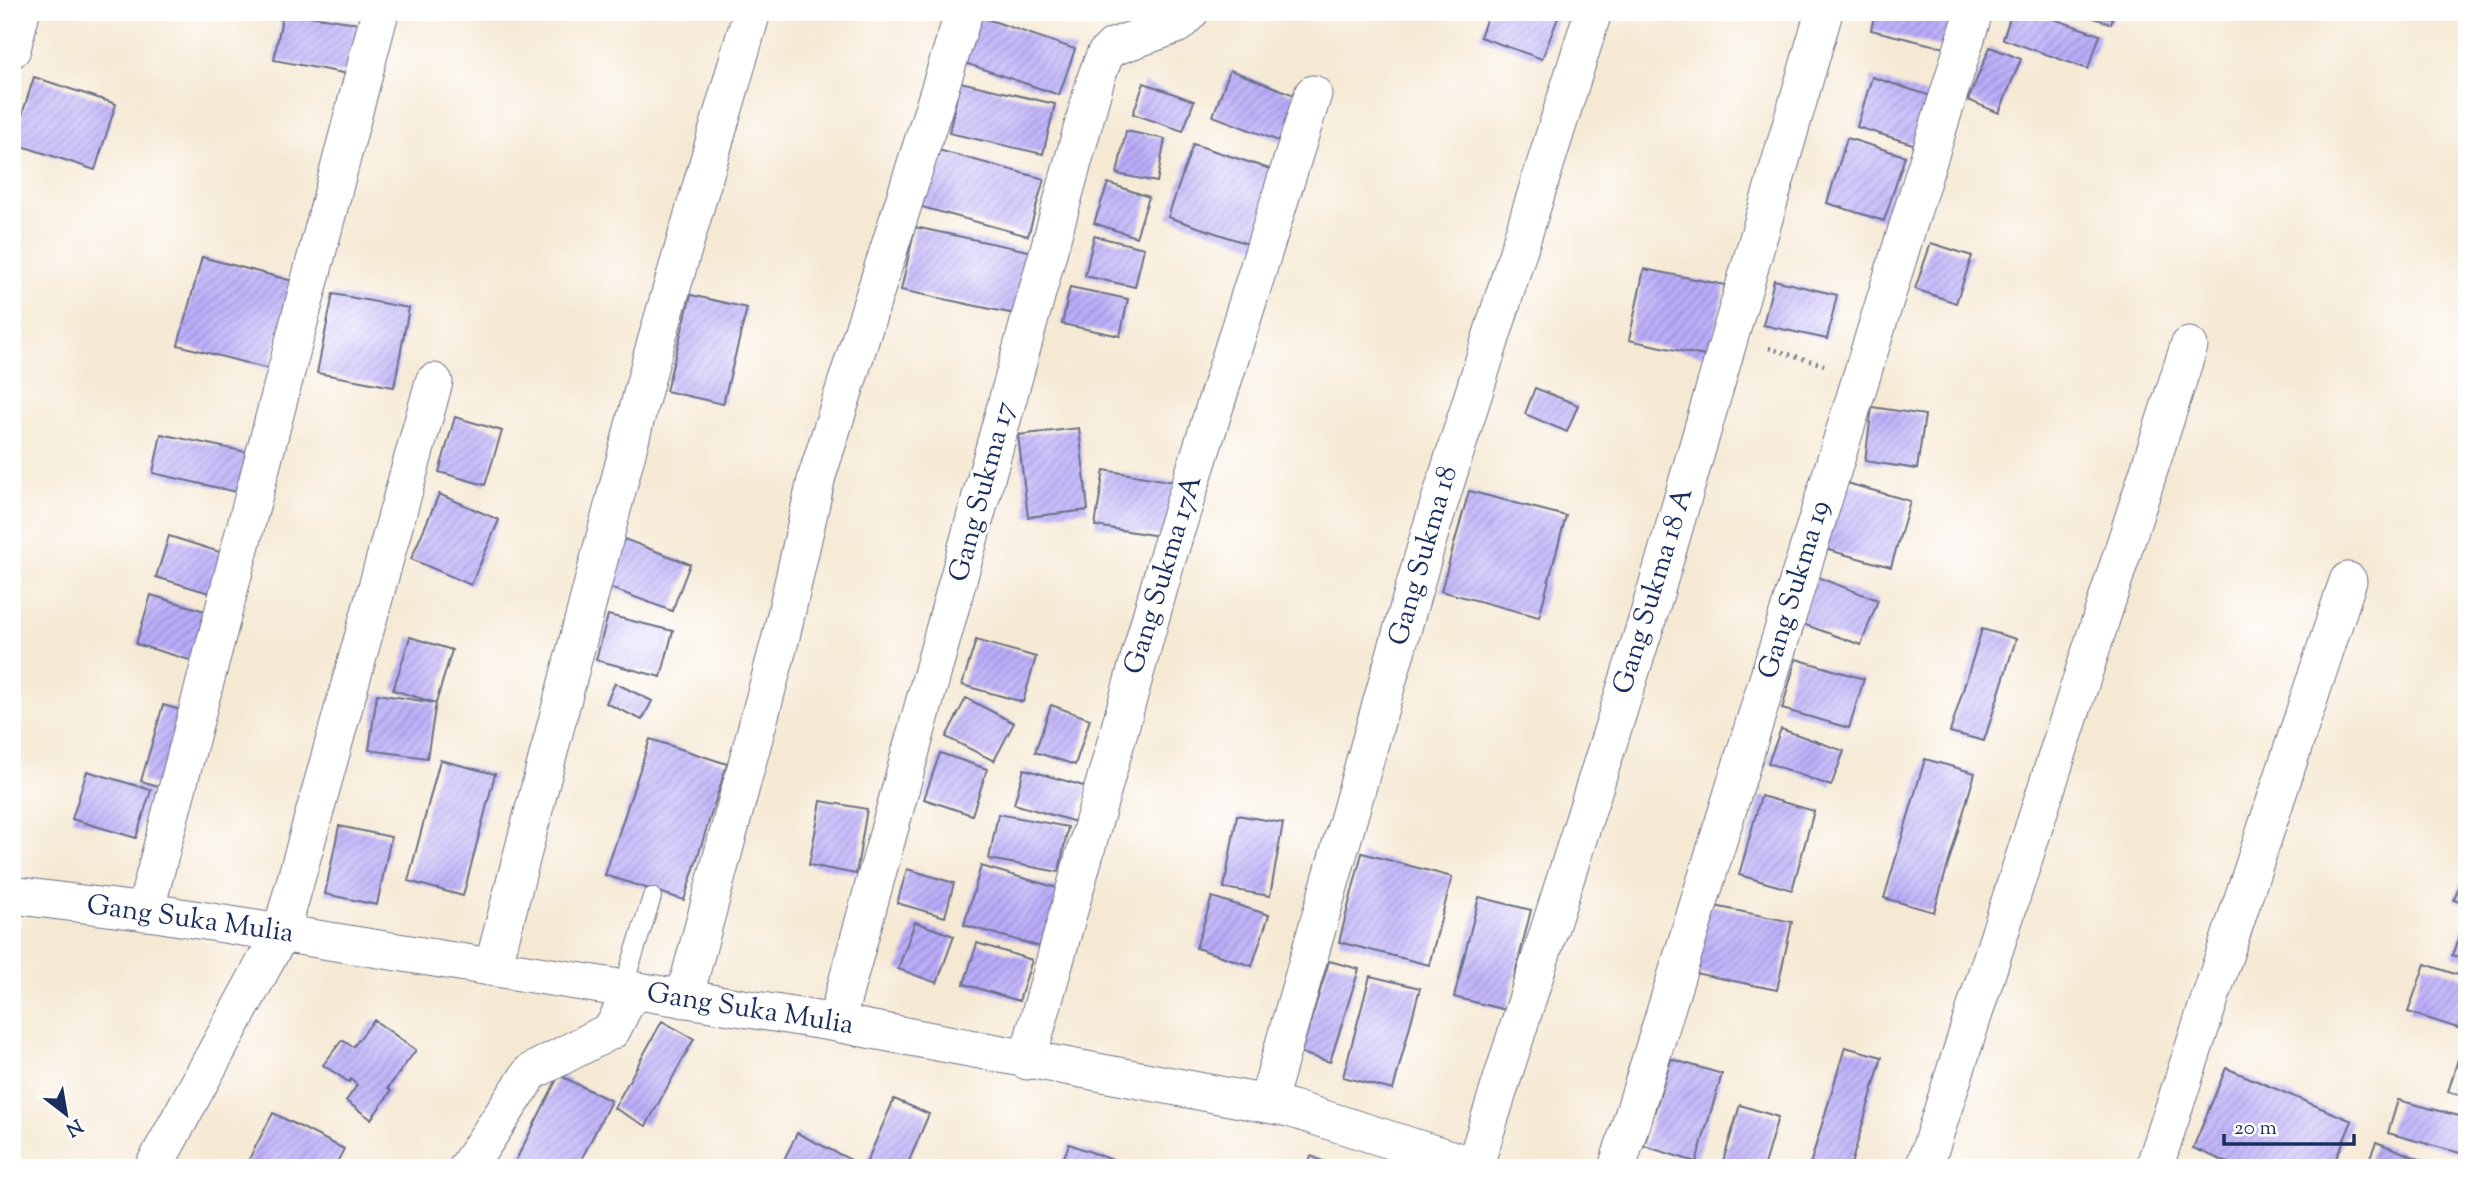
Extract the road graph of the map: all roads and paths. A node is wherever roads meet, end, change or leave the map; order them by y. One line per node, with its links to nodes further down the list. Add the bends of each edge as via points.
1 (21, 12): 9 (street)
2 (380, 12): 18 (street)
3 (752, 12): 20 (street, via 652,356)
4 (964, 12): 22 (street, via 821,463 782,637)
5 (1190, 12): 23 (street, Gang Sukma 17, via 1178,24 1113,47 1097,75)
6 (1593, 12): 25 (street, Gang Sukma 18, via 1429,536)
7 (1824, 12): 11 (street, Gang Sukma 18 A)
8 (1974, 12): 14 (street, Gang Sukma 19)
9 (12, 49)
10 (1313, 94): 24 (street, Gang Sukma 17A, via 1167,559)
11 (1729, 335): 14 (path, via 1824,365); 26 (street, Gang Sukma 18 A, via 1649,614)
12 (2189, 346): 30 (street)
13 (434, 382): 19 (street)
14 (1859, 383): 29 (street, Gang Sukma 19)
15 (2348, 581): 31 (street)
16 (12, 895): 18 (street, Gang Suka Mulia)
17 (652, 897): 21 (lane)
18 (145, 912): 19 (street, Gang Suka Mulia)
19 (281, 933): 20 (street, Gang Suka Mulia); 27 (street)
20 (493, 967): 21 (street, Gang Suka Mulia)
21 (627, 989): 22 (street, Gang Suka Mulia); 28 (street, via 612,1030 531,1072)
22 (684, 999): 23 (street, Gang Suka Mulia)
23 (836, 1023): 24 (street, Gang Suka Mulia)
24 (1027, 1061): 25 (street, Gang Suka Mulia)
25 (1267, 1104): 26 (street, Gang Suka Mulia)
26 (1476, 1167)
27 (153, 1168)
28 (467, 1168)
29 (1617, 1168)
30 (1924, 1168)
31 (2154, 1168)

